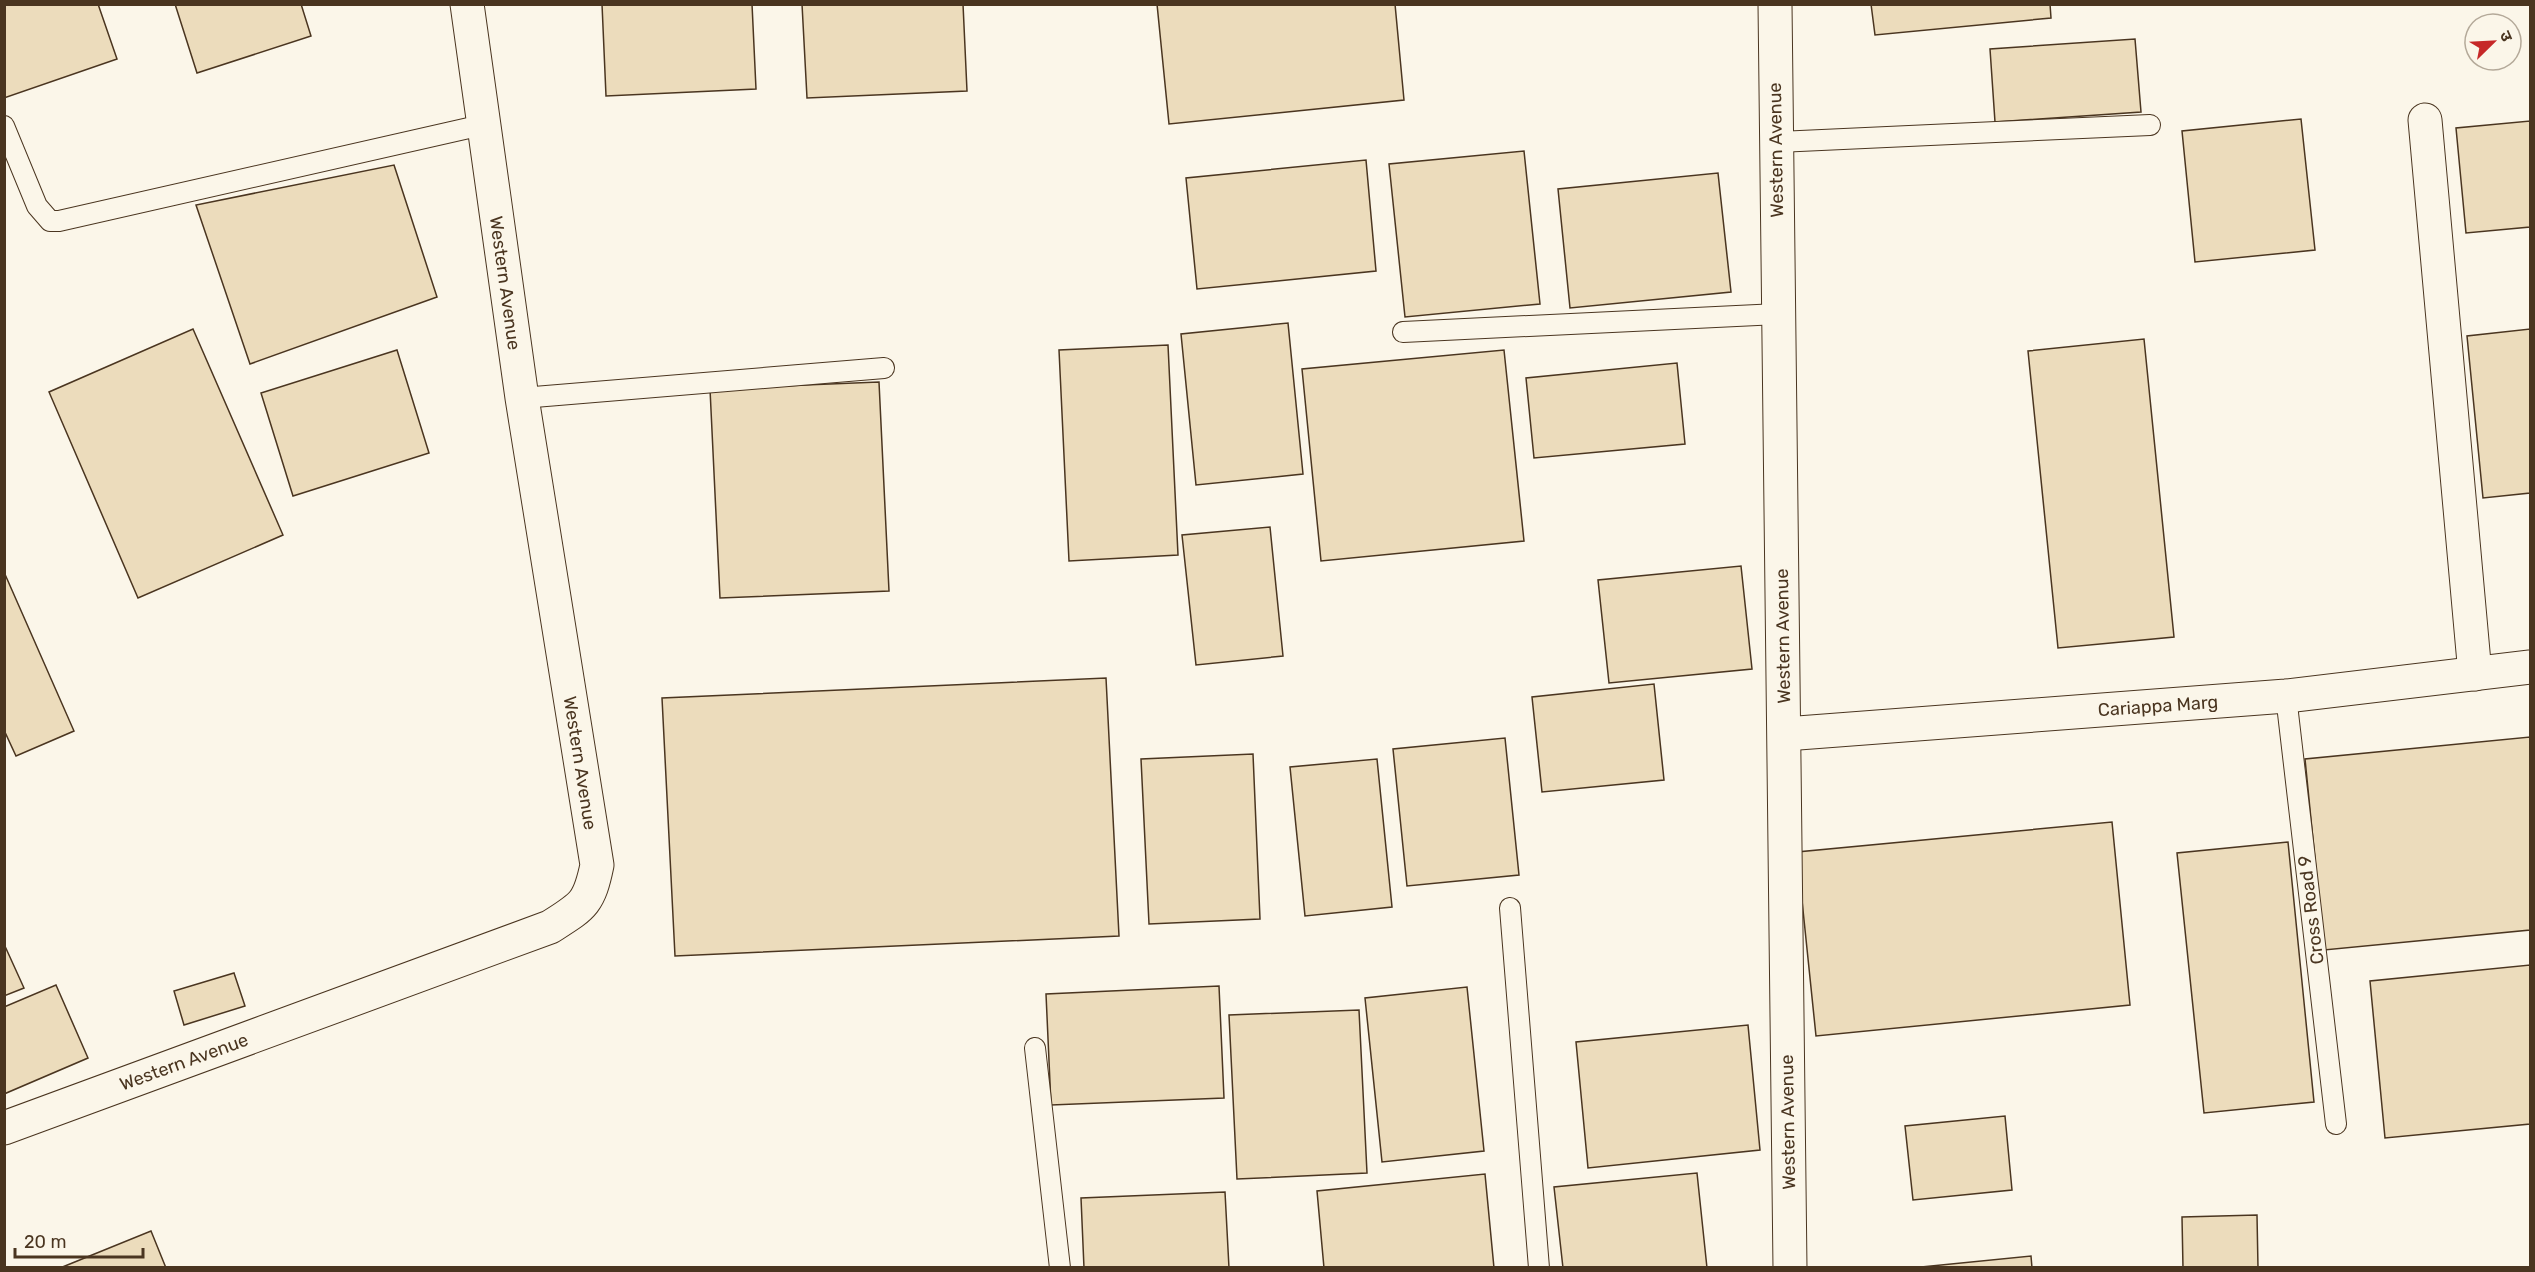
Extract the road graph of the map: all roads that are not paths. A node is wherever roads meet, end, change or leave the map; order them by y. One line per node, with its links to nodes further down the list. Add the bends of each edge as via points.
1 (467, 4): 4 (street, Western Avenue)
2 (1774, 4): 7 (street, Western Avenue)
3 (2425, 120): 13 (street)
4 (482, 125): 6 (lane, via 59,221 50,221 37,206); 11 (street, Western Avenue)
5 (2150, 125): 7 (lane)
6 (4, 126)
7 (1776, 142): 8 (street, Western Avenue)
8 (1778, 314): 9 (lane); 15 (street, Western Avenue)
9 (1403, 332)
10 (884, 368): 11 (lane)
11 (522, 398): 19 (street, Western Avenue, via 597,865 591,894 574,912 550,927)
12 (2530, 667): 13 (street, Cariappa Marg)
13 (2475, 674): 14 (street, Cariappa Marg)
14 (2286, 696): 15 (street, Cariappa Marg); 18 (lane, Cross Road 9)
15 (1785, 734): 22 (street, Western Avenue, via 1783,848)
16 (1510, 908): 21 (lane)
17 (1035, 1048): 20 (lane)
18 (2336, 1124)
19 (4, 1128)
20 (1060, 1268)
21 (1539, 1268)
22 (1790, 1268)

